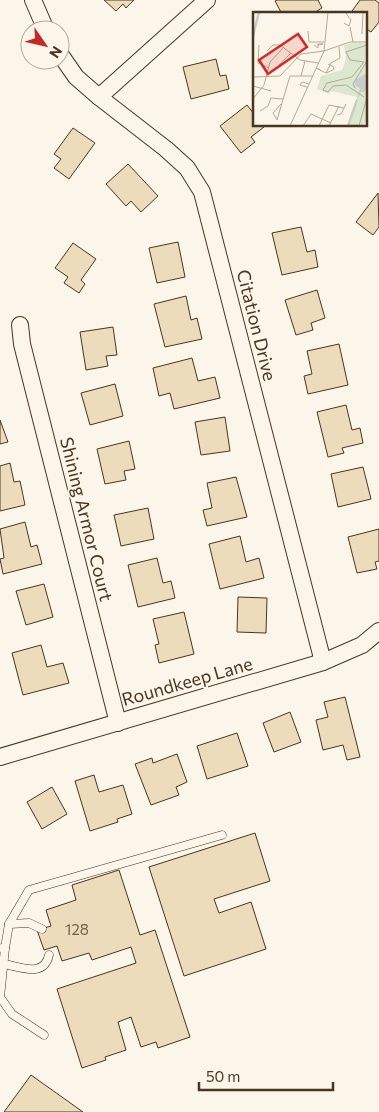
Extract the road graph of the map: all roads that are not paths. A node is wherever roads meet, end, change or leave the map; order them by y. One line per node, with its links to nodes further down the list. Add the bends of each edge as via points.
1 (33, 0): 3 (street)
2 (207, 0): 5 (street)
3 (42, 20)
4 (70, 68): 5 (street, Citation Drive)
5 (99, 98): 8 (street, Citation Drive, via 187,168 202,192)
6 (20, 325): 9 (street, Shining Armor Court, via 22,344)
7 (379, 631): 8 (street, Roundkeep Lane, via 362,645)
8 (323, 662): 9 (street, Roundkeep Lane)
9 (118, 722): 10 (street, Roundkeep Lane)
10 (0, 757)
11 (222, 835): 12 (lane, via 29,890)
12 (9, 924): 13 (lane, via 29,923); 14 (lane)
13 (42, 929)
14 (3, 948): 16 (lane)
15 (49, 954): 16 (lane, via 43,968 34,970)
16 (4, 964): 17 (lane, via 0,998 12,1014)
17 (44, 1035)

